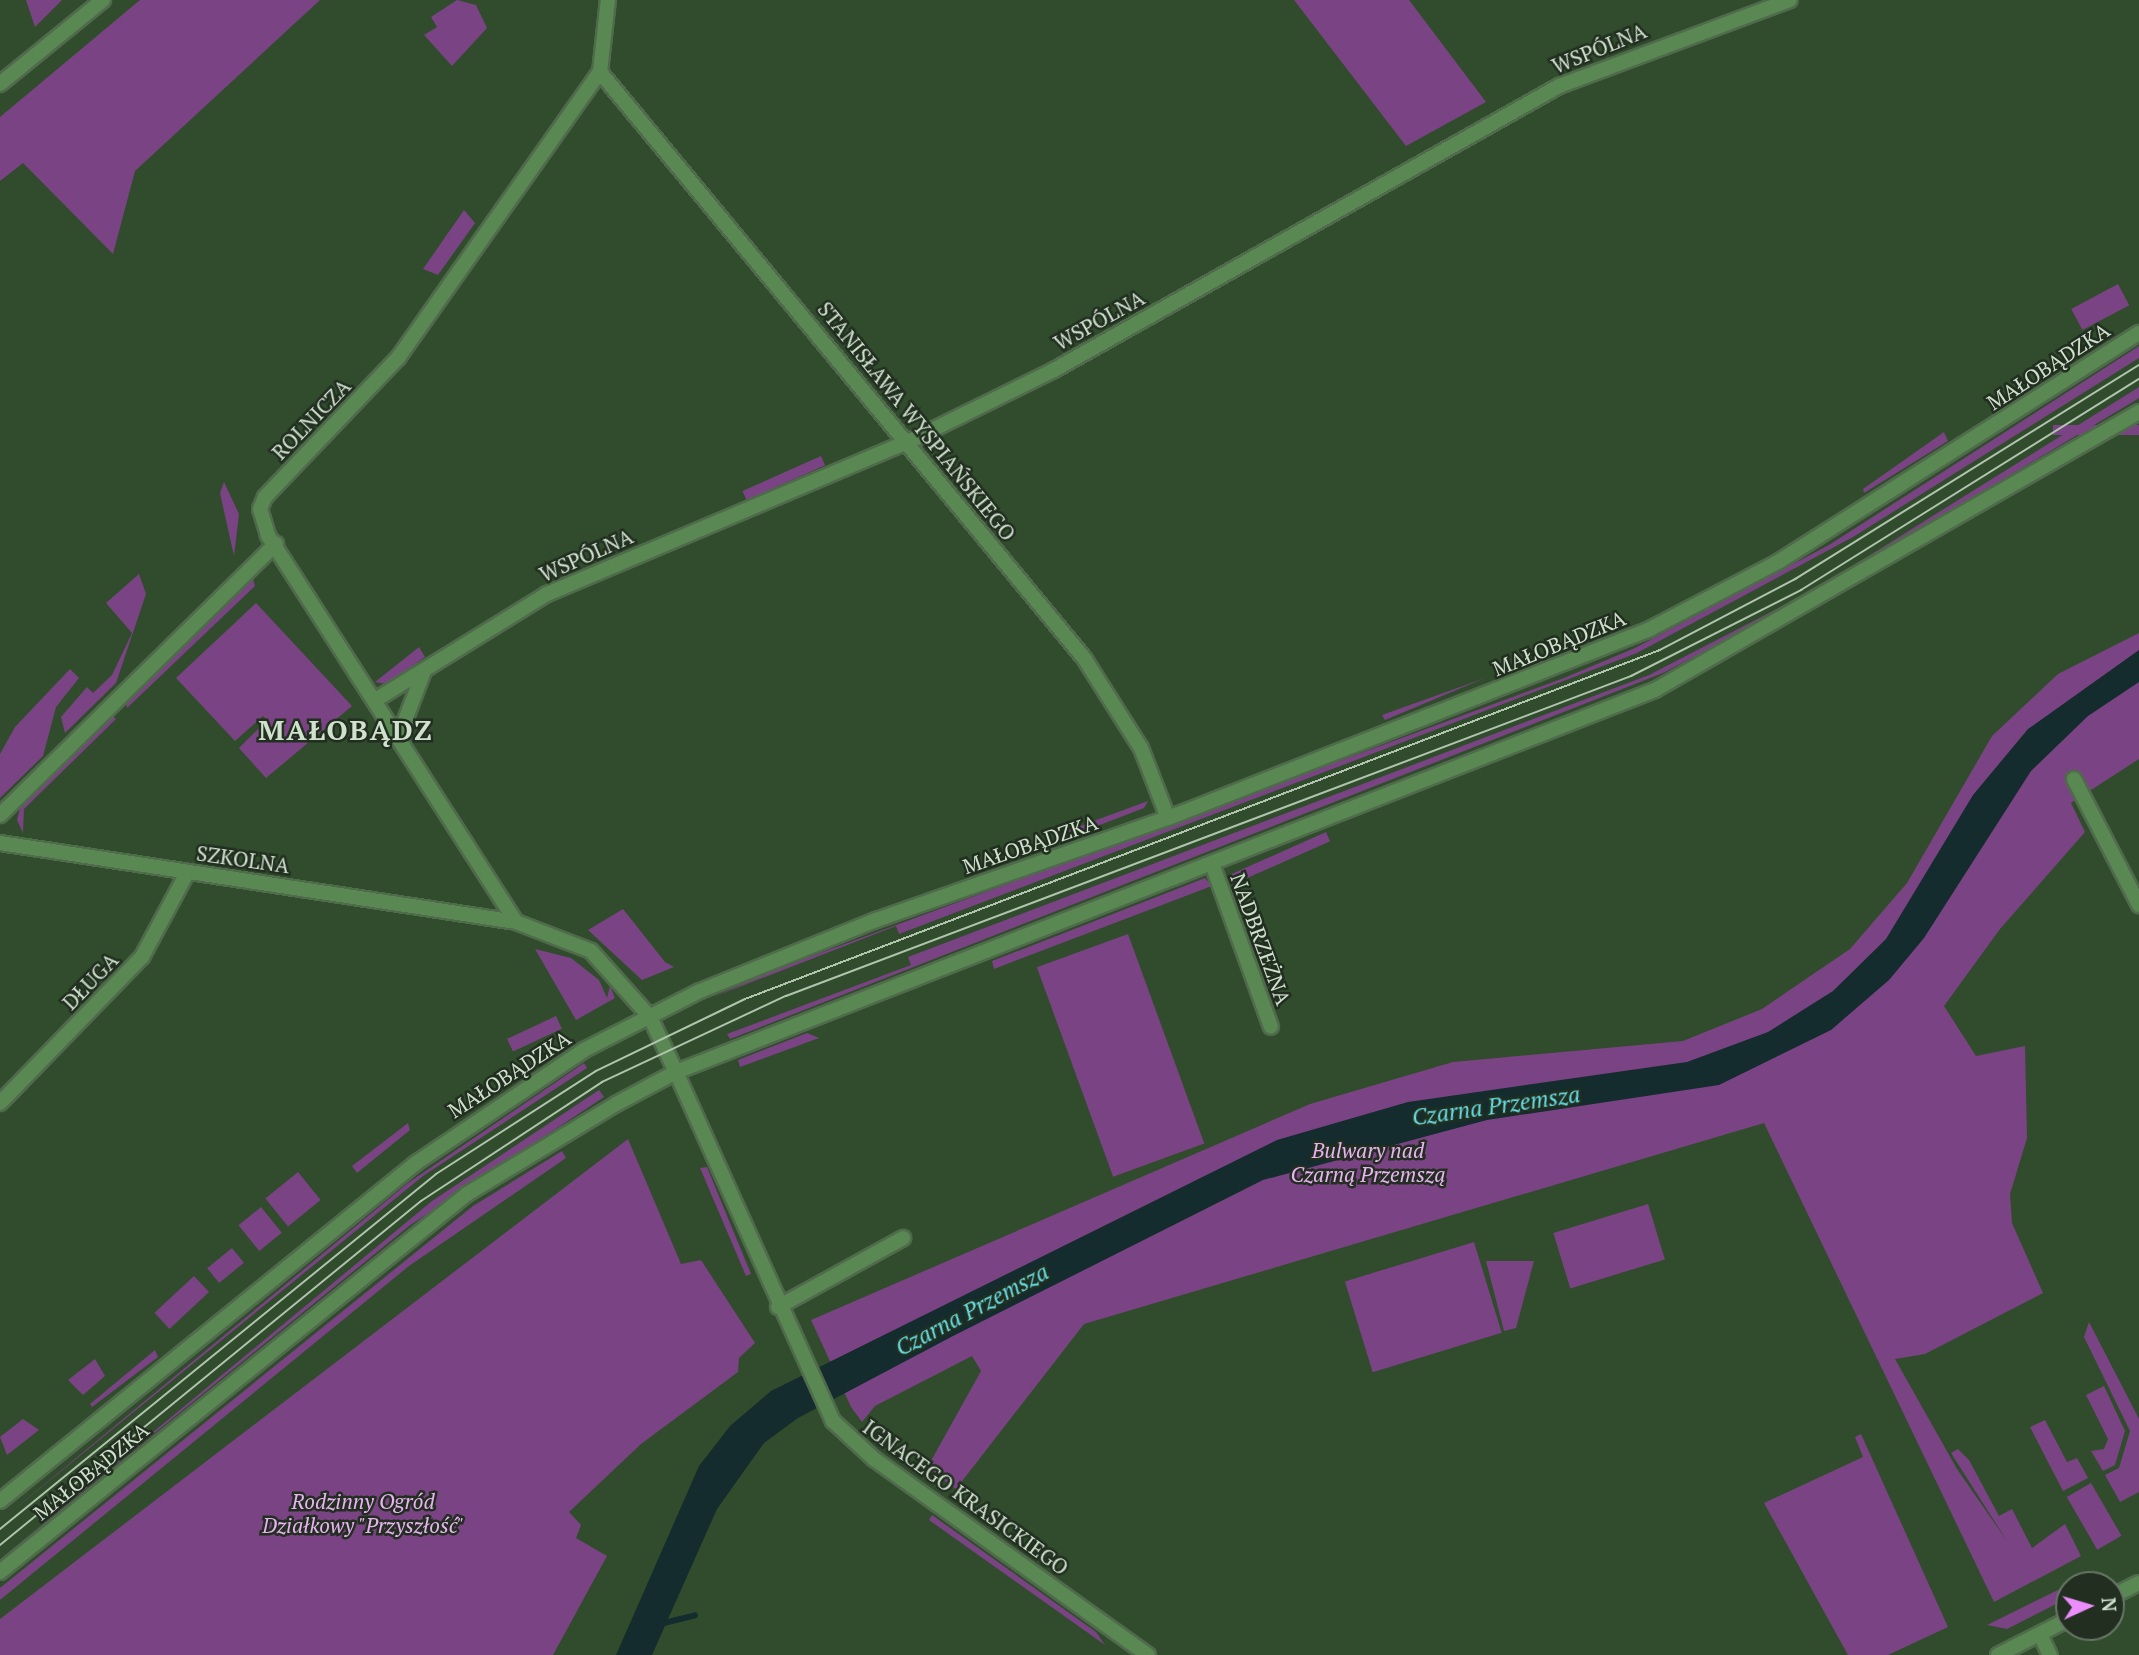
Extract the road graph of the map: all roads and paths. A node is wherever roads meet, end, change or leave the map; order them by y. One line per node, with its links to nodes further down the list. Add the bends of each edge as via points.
1 (608, 0): 4 (street, ROLNICZA)
2 (1790, 0): 8 (street, WSPÓLNA, via 1559,86 1054,370)
3 (102, 1): 5 (street)
4 (600, 72): 8 (street, STANISŁAWA WYSPIAŃSKIEGO); 9 (street, ROLNICZA, via 398,358 265,497 261,522)
5 (0, 83)
6 (2139, 333): 15 (street, MAŁOBĄDZKA, via 1786,558 1675,616)
7 (2139, 412): 17 (street, MAŁOBĄDZKA, via 1670,683)
8 (908, 440): 10 (street, WSPÓLNA, via 547,594); 15 (street, STANISŁAWA WYSPIAŃSKIEGO, via 1084,658 1140,748)
9 (276, 544): 11 (street); 14 (street)
10 (425, 670): 11 (street, WSPÓLNA); 12 (street)
11 (377, 699): 12 (street)
12 (399, 736): 19 (street)
13 (2074, 779): 20 (street)
14 (0, 815)
15 (1168, 818): 23 (street, MAŁOBĄDZKA, via 876,920)
16 (0, 842): 18 (street, SZKOLNA)
17 (1212, 864): 24 (street, NADBRZEŻNA); 25 (street, MAŁOBĄDZKA)
18 (187, 873): 21 (street, SZKOLNA); 26 (street, DŁUGA, via 142,957)
19 (496, 895): 21 (street); 22 (street)
20 (2139, 905)
21 (480, 915): 22 (street, SZKOLNA)
22 (516, 922): 23 (street, SZKOLNA, via 591,951)
23 (650, 1017): 25 (street, SZKOLNA); 29 (street, MAŁOBĄDZKA, via 532,1080 442,1143)
24 (1270, 1027)
25 (676, 1072): 28 (street, IGNACEGO KRASICKIEGO); 30 (street, MAŁOBĄDZKA, via 467,1194)
26 (0, 1103)
27 (903, 1238): 28 (street)
28 (778, 1307): 33 (street, IGNACEGO KRASICKIEGO, via 824,1406 874,1459)
29 (0, 1501)
30 (0, 1572)
31 (2055, 1626): 32 (street)
32 (2040, 1634): 34 (street); 35 (street)
33 (1148, 1655)
34 (1998, 1655)
35 (2050, 1655)

